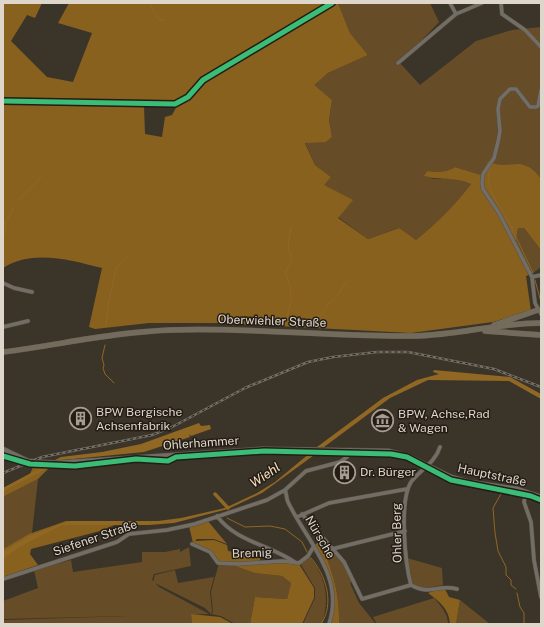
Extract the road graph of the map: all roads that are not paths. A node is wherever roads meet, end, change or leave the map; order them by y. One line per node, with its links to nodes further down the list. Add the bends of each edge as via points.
1 (332, 3): 9 (street, via 203,80 188,97 175,104)
2 (450, 3): 5 (street)
3 (482, 3): 5 (street)
4 (501, 3): 6 (street, via 502,14 525,30)
5 (456, 14): 7 (street)
6 (541, 47)
7 (398, 63)
8 (541, 90): 11 (street, via 538,106 532,108 516,89 510,89 500,98 498,142 494,158 486,168 481,181)
9 (3, 101)
10 (541, 275): 11 (street)
11 (532, 277): 14 (street)
12 (3, 283): 13 (street)
13 (32, 292)
14 (539, 312): 18 (main road)
15 (28, 321): 17 (street)
16 (539, 323): 18 (main road, Oberwiehler Straße)
17 (3, 327)
18 (485, 328): 19 (main road, Oberwiehler Straße)
19 (459, 331): 20 (main road); 21 (main road, Oberwiehler Straße, via 417,336 169,330)
20 (541, 335)
21 (3, 352)
22 (440, 447): 27 (street, Ohler Berg)
23 (3, 448): 25 (street)
24 (348, 450): 25 (street, Ohlerhammer, via 248,450 56,464 28,461); 27 (street, Hauptstraße, via 401,453); 29 (street, via 347,457 340,462 306,471)
25 (8, 452): 26 (street)
26 (3, 460)
27 (428, 466): 28 (street, Ohler Berg); 30 (street, Hauptstraße, via 451,477)
28 (407, 489): 32 (street, via 329,502); 35 (street, Ohler Berg)
29 (285, 490): 33 (street, Siefener Straße, via 255,504); 34 (street, Nürsche)
30 (526, 492): 31 (street, Hauptstraße); 40 (street, via 524,502 532,522)
31 (541, 497)
32 (302, 514): 34 (street); 38 (street)
33 (217, 516): 39 (street, Bremig, via 224,526 258,546); 41 (street, Siefener Straße, via 167,530 129,534 98,549)
34 (296, 517): 37 (street, Nürsche)
35 (405, 531): 38 (street); 42 (street, Ohler Berg, via 407,570)
36 (192, 544): 39 (street, Bremig, via 210,552 218,563)
37 (314, 546): 39 (street, via 303,560); 45 (street, Nürsche, via 331,584 333,607)
38 (332, 549): 42 (street, via 344,562 362,599)
39 (296, 563)
40 (539, 573): 44 (street)
41 (3, 579)
42 (411, 585): 43 (street, via 428,591 444,587)
43 (457, 589)
44 (541, 597)
45 (329, 624)

